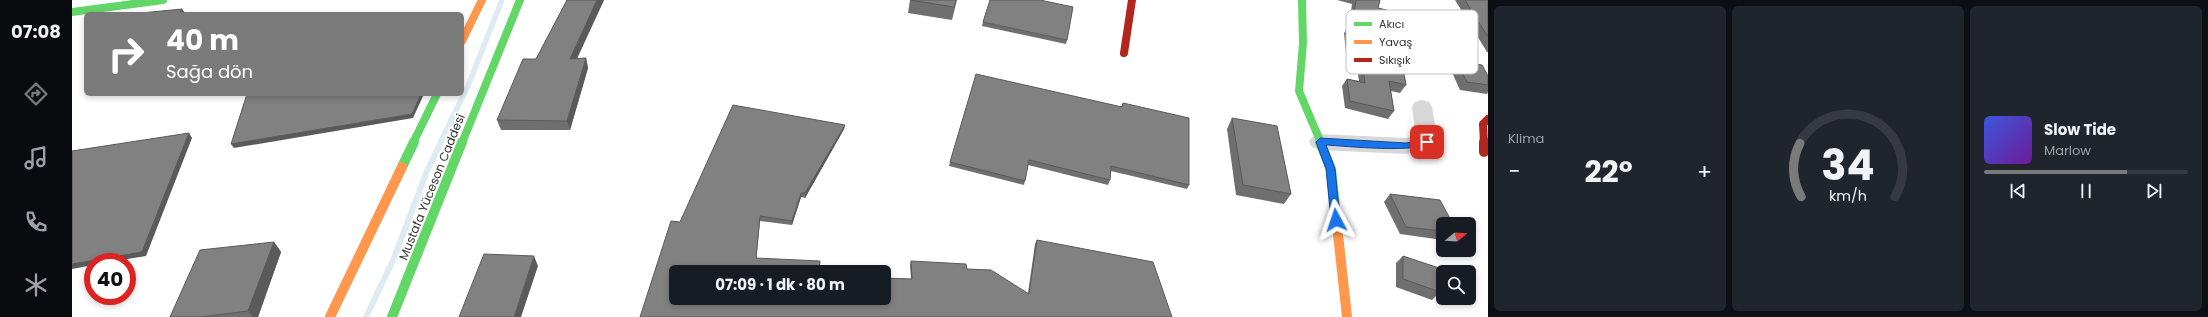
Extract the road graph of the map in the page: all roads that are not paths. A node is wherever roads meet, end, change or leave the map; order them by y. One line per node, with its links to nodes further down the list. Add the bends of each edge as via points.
1 (163, 0): 6 (street)
2 (482, 0): 8 (street)
3 (520, 0): 16 (street, Mustafa Yüceson Caddesi)
4 (1132, 0): 9 (street)
5 (1302, 0): 13 (street, via 1303,43 1299,91)
6 (106, 4): 7 (street)
7 (72, 12)
8 (464, 37)
9 (1124, 53)
10 (436, 96): 15 (street)
11 (1422, 107): 13 (street, via 1427,142 1406,146)
12 (1488, 119): 14 (street, via 1483,124)
13 (1320, 142): 17 (street, via 1331,169)
14 (1484, 152)
15 (330, 317)
16 (392, 317)
17 (1347, 317)

